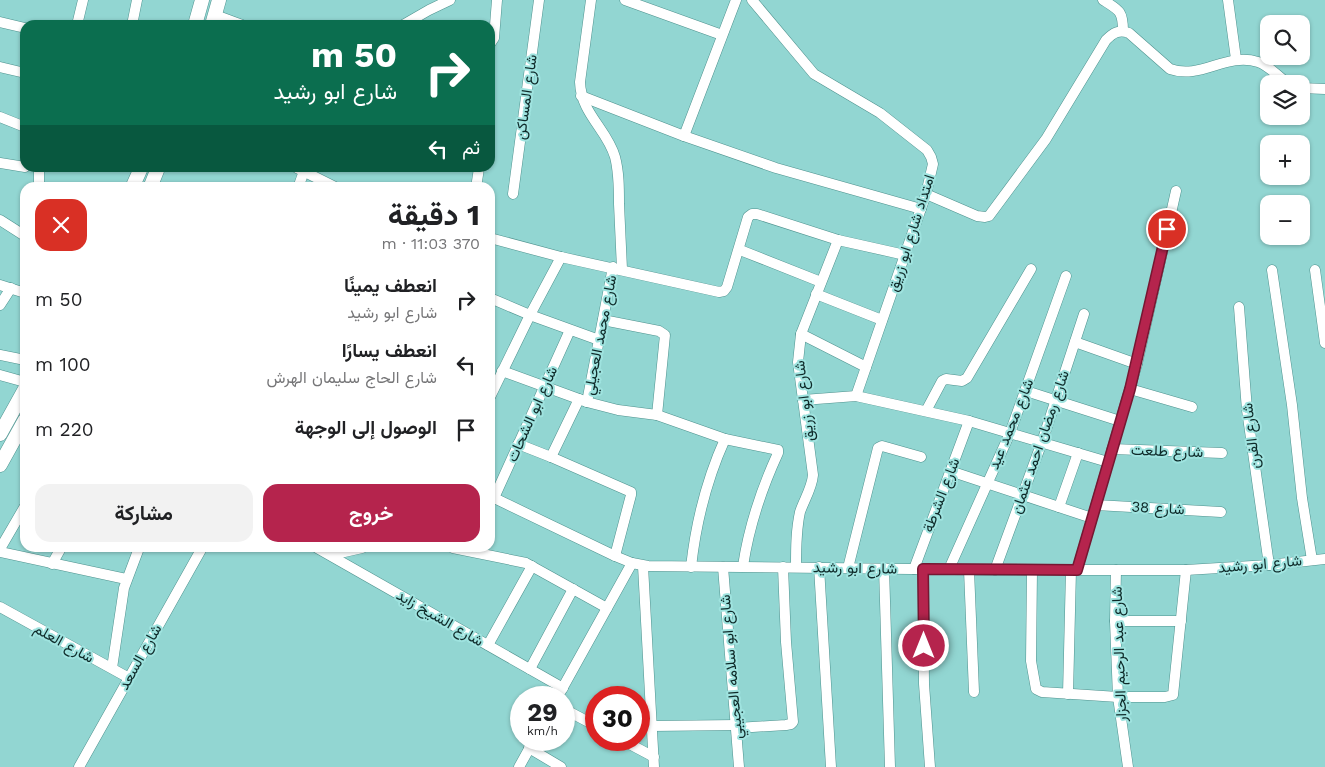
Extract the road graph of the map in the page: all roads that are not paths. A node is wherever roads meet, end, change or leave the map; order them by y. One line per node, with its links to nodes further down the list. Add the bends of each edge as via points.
1 (83, 0): 14 (street)
2 (137, 0): 15 (street)
3 (202, 0): 16 (street)
4 (219, 0): 17 (street)
5 (450, 0): 18 (street)
6 (497, 0): 20 (street)
7 (539, 0): 39 (street, شارع المساكن)
8 (591, 0): 30 (street)
9 (625, 0): 23 (street)
10 (736, 0): 23 (street)
11 (752, 0): 40 (street, امتداد شارع ابو زريق, via 814,74 880,113 927,150 933,164)
12 (1103, 0): 22 (street, via 1122,14)
13 (1228, 0): 24 (street)
14 (78, 20)
15 (133, 20)
16 (196, 20)
17 (214, 20)
18 (412, 20)
19 (0, 22): 21 (street)
20 (495, 25)
21 (20, 27)
22 (1123, 31): 24 (street, via 1178,72 1194,71); 40 (street, via 1106,40 1046,139 989,216 977,216)
23 (722, 35): 33 (street)
24 (1236, 59): 27 (street, via 1267,65)
25 (0, 67): 26 (street)
26 (20, 72)
27 (1276, 75)
28 (1310, 88): 29 (street)
29 (1325, 89)
30 (581, 96): 33 (street); 49 (street, شارع محمد العجيلي, via 615,157 618,178)
31 (0, 117): 32 (street)
32 (20, 125)
33 (684, 136): 41 (street, via 776,168)
34 (0, 163): 35 (street)
35 (20, 165)
36 (306, 172): 37 (street)
37 (325, 182)
38 (1176, 191): 73 (street)
39 (513, 194)
40 (926, 194): 41 (street, امتداد شارع ابو زريق)
41 (921, 209): 47 (street, امتداد شارع ابو زريق)
42 (0, 220): 43 (street)
43 (20, 233)
44 (495, 239): 48 (street)
45 (838, 240): 46 (street, via 752,214 748,217); 47 (street); 54 (street, شارع ابو زريق)
46 (740, 250): 49 (street, via 726,288 719,292); 54 (street)
47 (905, 255): 65 (street, امتداد شارع ابو زريق)
48 (561, 257): 49 (street); 63 (street)
49 (617, 268): 64 (street, شارع محمد العجيلي)
50 (1031, 269): 88 (street, via 966,378 942,381)
51 (1272, 270): 125 (street)
52 (1315, 270): 70 (street)
53 (1066, 276): 81 (street, شارع محمد عيد)
54 (822, 282): 58 (street, شارع ابو زريق)
55 (0, 285): 56 (street)
56 (11, 288): 57 (street); 60 (street)
57 (20, 291)
58 (816, 294): 65 (street); 67 (street, شارع ابو زريق)
59 (495, 300): 63 (street)
60 (0, 304)
61 (1239, 307): 128 (street, شارع الفرن, via 1248,419)
62 (1084, 314): 69 (street, شارع رمضان احمد عثمان)
63 (530, 315): 66 (street); 75 (street)
64 (603, 320): 68 (street, شارع محمد العجيلي); 89 (street, via 665,335)
65 (882, 320): 74 (street, امتداد شارع ابو زريق)
66 (570, 330): 68 (street); 79 (street, شارع ابو الشحات)
67 (801, 334): 74 (street); 84 (street, شارع ابو زريق, via 798,362)
68 (599, 340): 86 (street, شارع محمد العجيلي)
69 (1075, 342): 73 (street); 85 (street, شارع رمضان احمد عثمان)
70 (1325, 343)
71 (0, 355): 72 (street)
72 (20, 359)
73 (1137, 364): 80 (street)
74 (866, 367): 82 (street, امتداد شارع ابو زريق)
75 (502, 371): 78 (street); 79 (street)
76 (0, 375): 77 (street)
77 (20, 381)
78 (495, 386)
79 (544, 387): 86 (street); 97 (street, شارع ابو الشحات)
80 (1130, 389): 87 (street); 91 (street)
81 (1026, 390): 85 (street); 93 (street, شارع محمد عيد)
82 (856, 396): 84 (street); 88 (street)
83 (20, 398): 94 (street)
84 (803, 400): 135 (street, شارع ابو زريق, via 813,479 798,526)
85 (1056, 400): 91 (street); 96 (street, شارع رمضان احمد عثمان)
86 (583, 401): 89 (street, via 618,410); 101 (street, شارع محمد العجيلي)
87 (1192, 407)
88 (926, 411): 90 (street)
89 (657, 414): 95 (street)
90 (969, 421): 93 (street); 105 (street, شارع الشرطة)
91 (1120, 421): 98 (street)
92 (20, 429): 104 (street)
93 (1010, 433): 96 (street); 106 (street, شارع محمد عيد)
94 (0, 434)
95 (725, 439): 131 (street, via 776,449 778,453 754,512); 132 (street, via 703,497)
96 (1042, 442): 99 (street); 108 (street, شارع رمضان احمد عثمان)
97 (518, 444): 101 (street); 107 (street, شارع ابو الشحات)
98 (1112, 449): 100 (street, شارع طلعت); 103 (street)
99 (1078, 453): 103 (street); 111 (street)
100 (1222, 453)
101 (551, 457): 123 (street, via 630,491)
102 (921, 457): 137 (street, via 882,446 878,448)
103 (1108, 462): 110 (street)
104 (0, 465)
105 (950, 471): 106 (street); 139 (street, شارع الشرطة)
106 (988, 484): 108 (street); 140 (street, شارع محمد عيد)
107 (495, 491)
108 (1022, 495): 111 (street); 142 (street, شارع رمضان احمد عثمان)
109 (495, 498): 123 (street, شارع ابو رشيد)
110 (1096, 505): 112 (street, شارع 38); 114 (street)
111 (1058, 507): 114 (street)
112 (1221, 512)
113 (20, 515): 115 (street)
114 (1092, 518): 144 (street)
115 (0, 551): 127 (street)
116 (59, 552): 127 (street)
117 (137, 552): 147 (street, شارع السعد)
118 (200, 552): 156 (street, شارع السعد)
119 (325, 552): 122 (street, شارع الشيخ زايد)
120 (344, 552): 122 (street)
121 (473, 552): 129 (street)
122 (331, 555): 153 (street, شارع الشيخ زايد)
123 (615, 556): 126 (street, شارع ابو رشيد)
124 (1325, 559): 125 (street, شارع ابو رشيد)
125 (1312, 560): 128 (street, شارع ابو رشيد)
126 (632, 563): 130 (street, شارع ابو رشيد); 150 (street)
127 (52, 564): 147 (street)
128 (1269, 565): 146 (street, شارع ابو رشيد)
129 (532, 566): 148 (street); 153 (street)
130 (643, 566): 132 (street, شارع ابو رشيد); 162 (street)
131 (743, 566): 133 (street, شارع ابو رشيد); 134 (street, شارع ابو رشيد)
132 (691, 567): 133 (street, شارع ابو رشيد)
133 (722, 567): 163 (street, شارع ابو سلامه العجيبي)
134 (783, 567): 135 (street, شارع ابو رشيد); 163 (street, via 793,722)
135 (796, 567): 136 (street, شارع ابو رشيد)
136 (819, 567): 137 (street, شارع ابو رشيد); 172 (street)
137 (848, 568): 138 (street, شارع ابو رشيد)
138 (884, 568): 139 (street, شارع ابو رشيد); 173 (street)
139 (918, 569): 140 (street, شارع ابو رشيد); 174 (street)
140 (949, 569): 141 (street, شارع ابو رشيد)
141 (969, 570): 142 (street, شارع ابو رشيد); 159 (street)
142 (994, 570): 143 (street, شارع ابو رشيد)
143 (1032, 570): 144 (street, شارع ابو رشيد); 160 (street, via 1031,660 1035,687 1040,692)
144 (1074, 570): 145 (street, شارع ابو رشيد); 160 (street)
145 (1116, 570): 146 (street, شارع ابو رشيد); 151 (street, شارع عبد الرحيم الجزار)
146 (1186, 570): 152 (street)
147 (126, 579): 154 (street, شارع السعد)
148 (573, 589): 150 (street); 155 (street)
149 (0, 607): 154 (street, شارع العلم)
150 (607, 608): 158 (street)
151 (1115, 621): 152 (street); 161 (street, شارع عبد الرحيم الجزار)
152 (1181, 621): 161 (street, via 1173,695)
153 (488, 646): 155 (street, شارع الشيخ زايد)
154 (112, 668): 156 (street, شارع العلم)
155 (530, 669): 157 (street, شارع الشيخ زايد)
156 (129, 678): 168 (street, شارع السعد)
157 (560, 686)
158 (564, 686)
159 (974, 692)
160 (1068, 694): 161 (street)
161 (1118, 697): 175 (street, شارع عبد الرحيم الجزار)
162 (652, 726): 163 (street); 167 (street)
163 (737, 727): 171 (street, شارع ابو سلامه العجيبي)
164 (527, 751): 169 (street)
165 (540, 751): 170 (street)
166 (638, 751): 167 (street)
167 (654, 762)
168 (79, 767)
169 (519, 767)
170 (561, 767)
171 (739, 767)
172 (831, 767)
173 (890, 767)
174 (930, 767)
175 (1128, 767)

